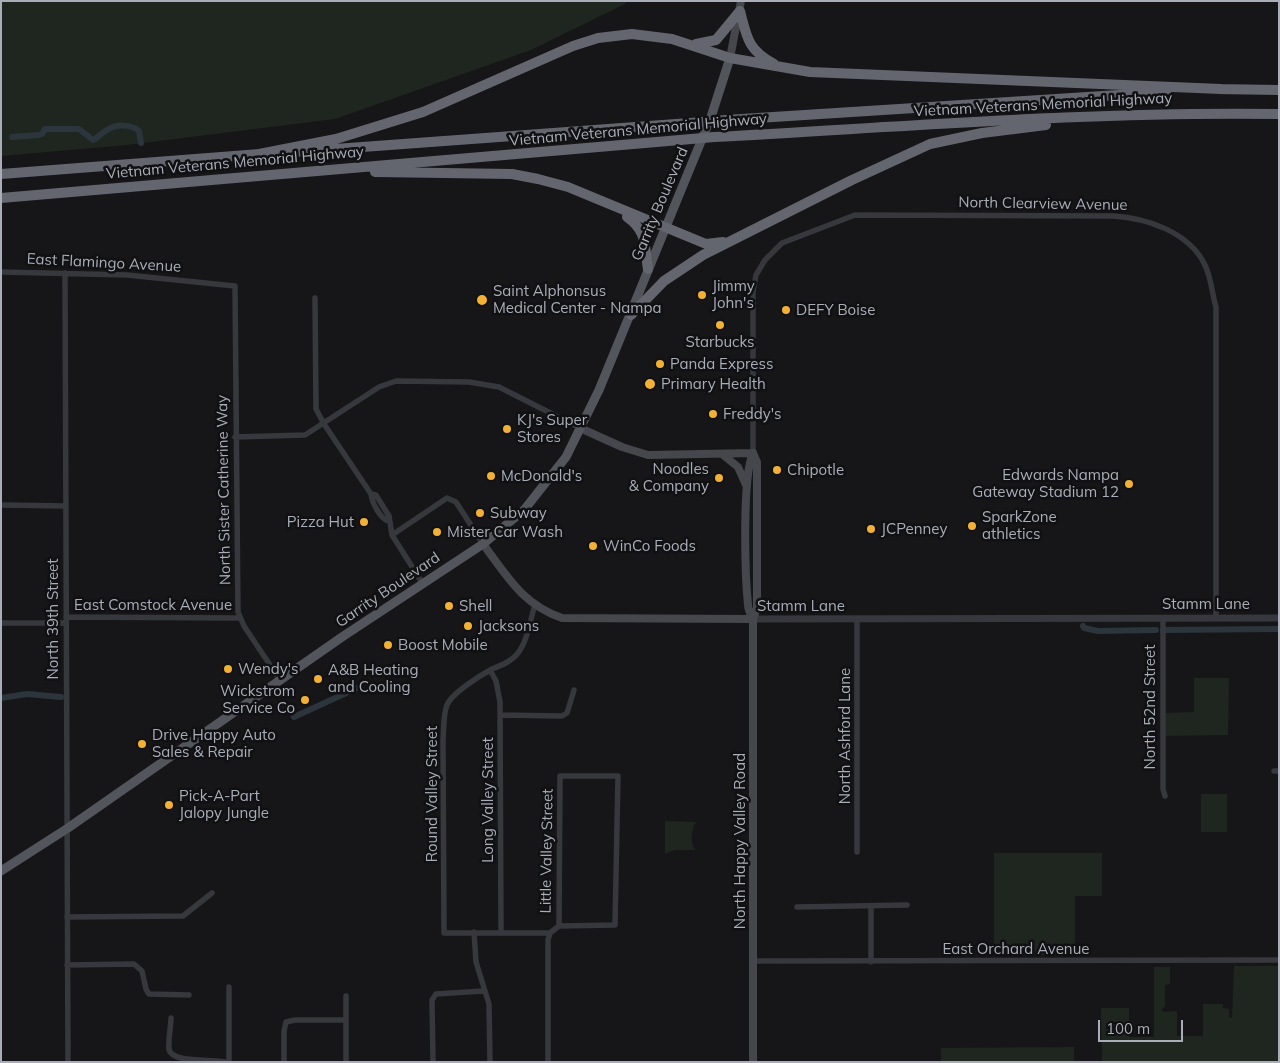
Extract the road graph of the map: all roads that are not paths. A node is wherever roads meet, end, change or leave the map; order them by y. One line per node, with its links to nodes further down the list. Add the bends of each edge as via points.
1 (740, 6): 2 (highway, via 716,40); 3 (main road); 4 (highway, via 752,47 760,56)
2 (690, 43): 3 (highway); 9 (highway, via 632,34 598,38 423,112 336,139)
3 (730, 58): 4 (highway); 14 (main road, Garrity Boulevard, via 711,117)
4 (783, 69): 5 (highway, via 890,77)
5 (1221, 89): 6 (highway, Vietnam Veterans Memorial Highway); 9 (highway, Vietnam Veterans Memorial Highway, bridge, via 726,120)
6 (1279, 90)
7 (1279, 114): 8 (highway, Vietnam Veterans Memorial Highway)
8 (1089, 117): 10 (highway, Vietnam Veterans Memorial Highway, bridge, via 714,137); 15 (highway, via 930,144)
9 (254, 155): 11 (highway, Vietnam Veterans Memorial Highway)
10 (312, 172): 12 (highway, Vietnam Veterans Memorial Highway); 13 (highway, via 512,174 568,187)
11 (1, 174)
12 (1, 198)
13 (616, 209): 14 (highway); 16 (highway, via 638,225 643,234)
14 (666, 228): 15 (highway, via 706,244); 16 (main road, Garrity Boulevard)
15 (729, 241): 22 (highway, via 675,272)
16 (648, 269): 22 (main road, Garrity Boulevard)
17 (1, 272): 18 (street, East Flamingo Avenue)
18 (65, 273): 19 (street, East Flamingo Avenue, via 132,275); 30 (street, North 39th Street)
19 (235, 286): 25 (street, North Sister Catherine Way)
20 (753, 292): 27 (street, North Happy Valley Road); 37 (street, North Clearview Avenue, via 756,275 765,260 782,244 855,215 1133,217 1175,233 1206,266 1216,307)
21 (315, 298): 23 (street, via 316,409)
22 (631, 315): 24 (main road, Garrity Boulevard)
23 (324, 424): 24 (street, via 379,388 396,381 408,381 469,382 505,388); 25 (street, via 305,435); 31 (street, via 371,494 384,520 388,521)
24 (580, 428): 26 (main road, via 648,455); 32 (main road, Garrity Boulevard, via 566,457 540,491 524,510)
25 (235, 437): 35 (street, North Sister Catherine Way)
26 (722, 454): 27 (main road); 28 (main road, via 738,467)
27 (753, 454): 28 (main road, North Happy Valley Road); 39 (main road, North Happy Valley Road, via 757,462 757,608)
28 (747, 486): 39 (main road, North Happy Valley Road, via 748,607)
29 (1, 505): 30 (street)
30 (66, 506): 41 (street, North 39th Street)
31 (392, 535): 32 (street, Stamm Lane, via 446,498 451,498); 33 (street)
32 (483, 544): 33 (main road, Garrity Boulevard); 34 (main road, Stamm Lane, via 523,596)
33 (423, 584): 44 (main road, Garrity Boulevard)
34 (535, 606): 39 (main road, Stamm Lane, via 562,618); 43 (street, Round Valley Street, via 518,654)
35 (239, 618): 41 (street, East Comstock Avenue); 44 (street)
36 (1163, 618): 37 (street, Stamm Lane); 40 (street, Stamm Lane); 47 (street, North 52nd Street)
37 (1216, 618): 38 (street, Stamm Lane)
38 (1279, 618)
39 (753, 619): 40 (street, Stamm Lane); 61 (main road, North Happy Valley Road)
40 (857, 619): 49 (street, North Ashford Lane)
41 (66, 620): 42 (street, East Comstock Avenue); 48 (street, North 39th Street)
42 (1, 623)
43 (490, 670): 46 (street, Long Valley Street, via 496,681); 57 (street, Round Valley Street, via 448,703 443,740 444,932)
44 (280, 680): 48 (main road, Garrity Boulevard)
45 (574, 690): 46 (street, via 567,714 562,716)
46 (500, 715): 58 (street, Long Valley Street)
47 (1165, 796)
48 (68, 828): 50 (main road, Garrity Boulevard); 55 (street, North 39th Street)
49 (857, 852)
50 (1, 870)
51 (212, 893): 55 (street, via 183,916)
52 (907, 905): 53 (street)
53 (871, 906): 54 (street); 62 (street)
54 (797, 907)
55 (67, 917): 63 (street, North 39th Street)
56 (559, 926): 56 (street, Little Valley Street, via 560,776 618,776 615,925); 59 (street)
57 (474, 932): 58 (street); 65 (street)
58 (501, 932): 59 (street)
59 (550, 933): 76 (street)
60 (1279, 960): 62 (street, East Orchard Avenue)
61 (753, 961): 62 (street, East Orchard Avenue); 77 (main road, North Happy Valley Road)
62 (871, 962)
63 (67, 965): 66 (street, via 134,964 142,971 149,994); 70 (street, North 39th Street)
64 (229, 987): 71 (street)
65 (483, 992): 74 (street, via 436,994 432,1000); 75 (street, via 489,1004 491,1021)
66 (189, 995)
67 (346, 996): 69 (street)
68 (171, 1018): 71 (street, via 169,1050 172,1058 179,1062)
69 (346, 1020): 72 (street, via 286,1022); 73 (street)
70 (68, 1062)
71 (227, 1062)
72 (284, 1062)
73 (346, 1062)
74 (433, 1062)
75 (490, 1062)
76 (548, 1062)
77 (754, 1062)

